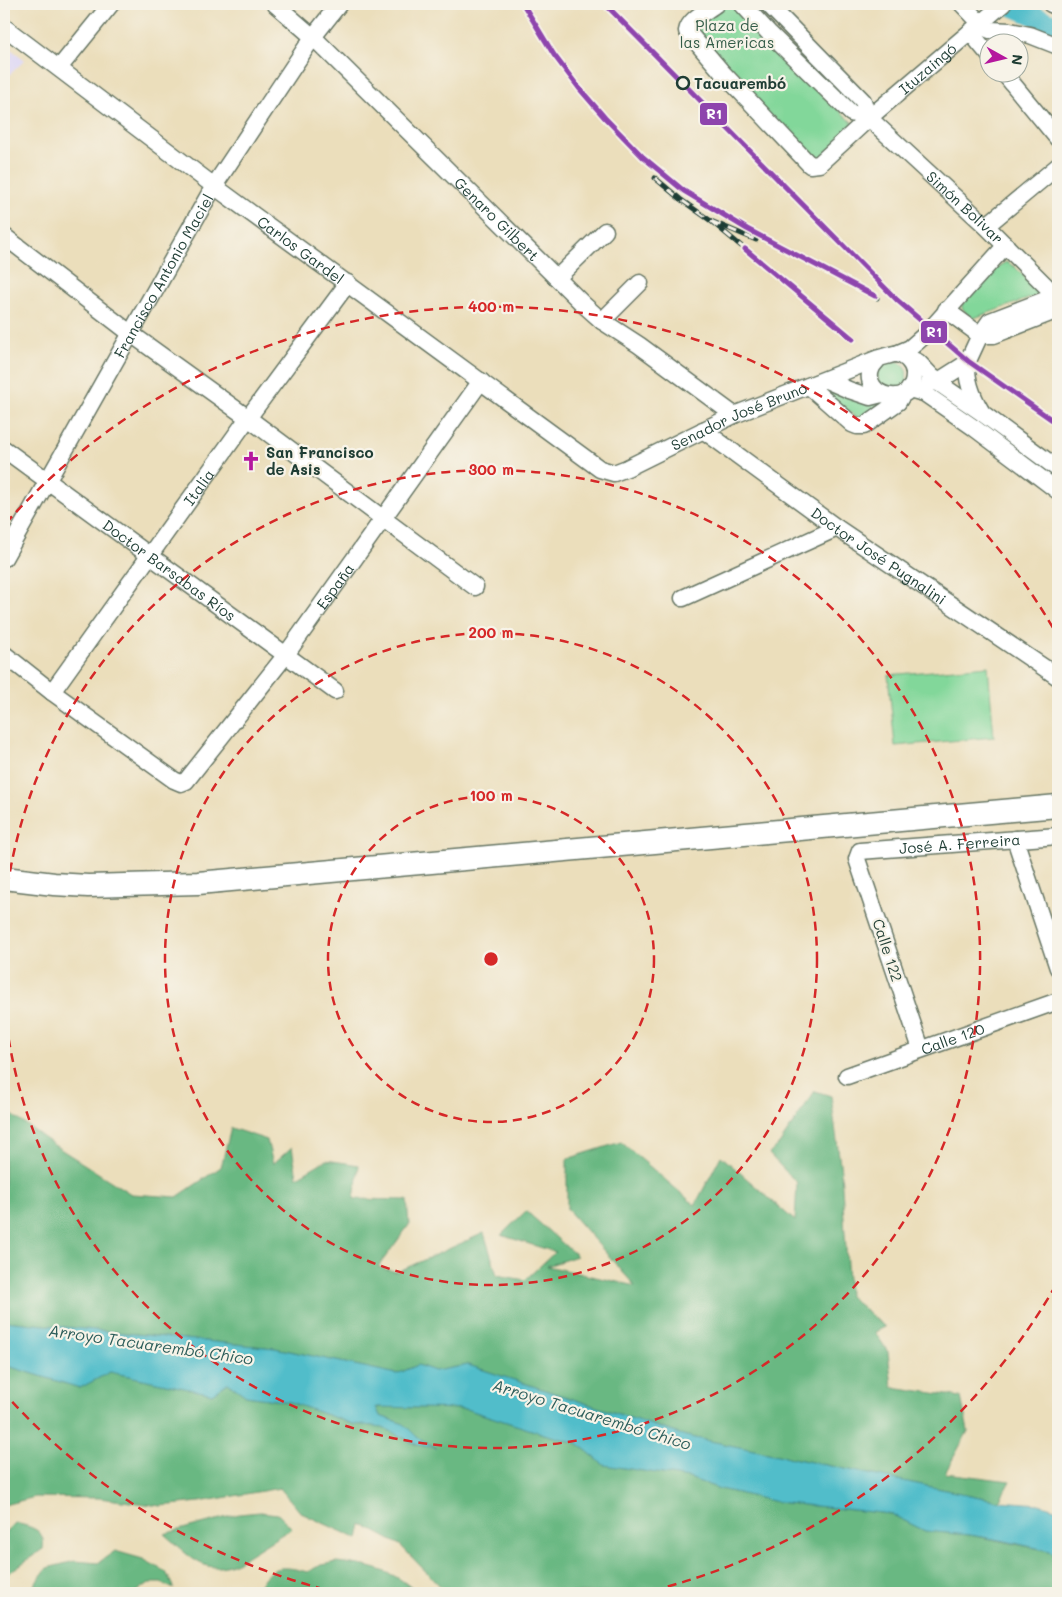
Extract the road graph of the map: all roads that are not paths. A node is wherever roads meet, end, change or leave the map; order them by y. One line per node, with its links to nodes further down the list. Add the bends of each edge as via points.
1 (111, 4): 16 (street)
2 (275, 4): 14 (street, Genaro Gilbert)
3 (339, 4): 14 (street, Francisco Antonio Maciel)
4 (716, 4): 18 (street, Ituzaingó, via 694,20 687,31 810,165 818,164)
5 (742, 4): 18 (street, Simón Bolivar, via 851,113)
6 (768, 4): 18 (street, Simón Bolivar, via 863,101)
7 (962, 4): 11 (street)
8 (1002, 4): 11 (street, Ituzaingó)
9 (1050, 4): 10 (street)
10 (1058, 7)
11 (979, 24): 13 (street); 15 (street, via 990,30 1030,35); 18 (street, Ituzaingó)
12 (4, 27): 16 (street, Carlos Gardel)
13 (982, 32)
14 (313, 37): 21 (street, Francisco Antonio Maciel); 26 (street, Genaro Gilbert)
15 (1058, 46)
16 (59, 68): 21 (street, Carlos Gardel)
17 (1011, 82): 19 (street)
18 (869, 118): 22 (street, Simón Bolivar)
19 (1058, 139)
20 (1058, 166): 22 (street)
21 (214, 186): 27 (street, Carlos Gardel); 32 (street, Francisco Antonio Maciel)
22 (986, 226): 25 (street, Simón Bolivar)
23 (605, 231): 26 (street)
24 (4, 236): 32 (street)
25 (1006, 245): 29 (street, Simón Bolivar); 30 (street)
26 (557, 278): 31 (street, Genaro Gilbert)
27 (348, 283): 38 (street, Carlos Gardel); 45 (street, Italia)
28 (640, 283): 31 (street)
29 (1058, 300): 33 (street, via 994,335)
30 (946, 310): 33 (street); 34 (street, via 926,334)
31 (602, 321): 44 (street, Genaro Gilbert)
32 (130, 333): 45 (street); 50 (street, Francisco Antonio Maciel)
33 (980, 335): 36 (street)
34 (899, 355): 35 (street); 39 (street, via 918,362); 41 (street, via 912,365 914,374)
35 (879, 358): 37 (street, Senador José Bruno); 42 (street, via 871,377 874,387)
36 (966, 363): 39 (street); 43 (street, via 972,395)
37 (826, 380): 40 (street, Senador José Bruno); 42 (street, via 870,397)
38 (481, 381): 49 (street, Carlos Gardel); 52 (street, España)
39 (937, 382): 41 (street); 43 (street)
40 (809, 386): 41 (street, via 858,426 864,426 892,407); 44 (street, Senador José Bruno)
41 (908, 390): 42 (street, via 889,397); 51 (street, via 924,393)
42 (882, 394)
43 (982, 413): 48 (street)
44 (734, 415): 46 (street, Senador José Bruno)
45 (248, 418): 52 (street); 54 (street, Italia)
46 (703, 430): 49 (street, Senador José Bruno, via 627,468 614,472); 53 (street, Doctor José Pugnalini)
47 (4, 449): 50 (street, Doctor Barsabas Ríos)
48 (1058, 468)
49 (600, 469)
50 (47, 481): 54 (street, Doctor Barsabas Ríos); 55 (street, Francisco Antonio Maciel)
51 (1058, 491)
52 (383, 520): 56 (street); 59 (street, España)
53 (837, 528): 57 (street); 60 (street, Doctor José Pugnalini)
54 (151, 556): 59 (street, Doctor Barsabas Ríos); 62 (street, Italia)
55 (4, 558)
56 (475, 587)
57 (683, 598)
58 (4, 654): 62 (street)
59 (285, 656): 61 (street, Doctor Barsabas Ríos); 62 (street, España, via 191,776 181,783)
60 (1058, 677)
61 (335, 691)
62 (52, 692)
63 (1058, 806): 67 (highway, via 198,883 88,886)
64 (1058, 836): 65 (street, José A. Ferreira)
65 (1015, 839): 66 (street, José A. Ferreira); 68 (street)
66 (860, 851): 70 (street, Calle 122, via 858,859)
67 (4, 878)
68 (1058, 968)
69 (1058, 1001): 70 (street, Calle 120)
70 (921, 1049): 71 (street, Calle 120)
71 (847, 1076)

